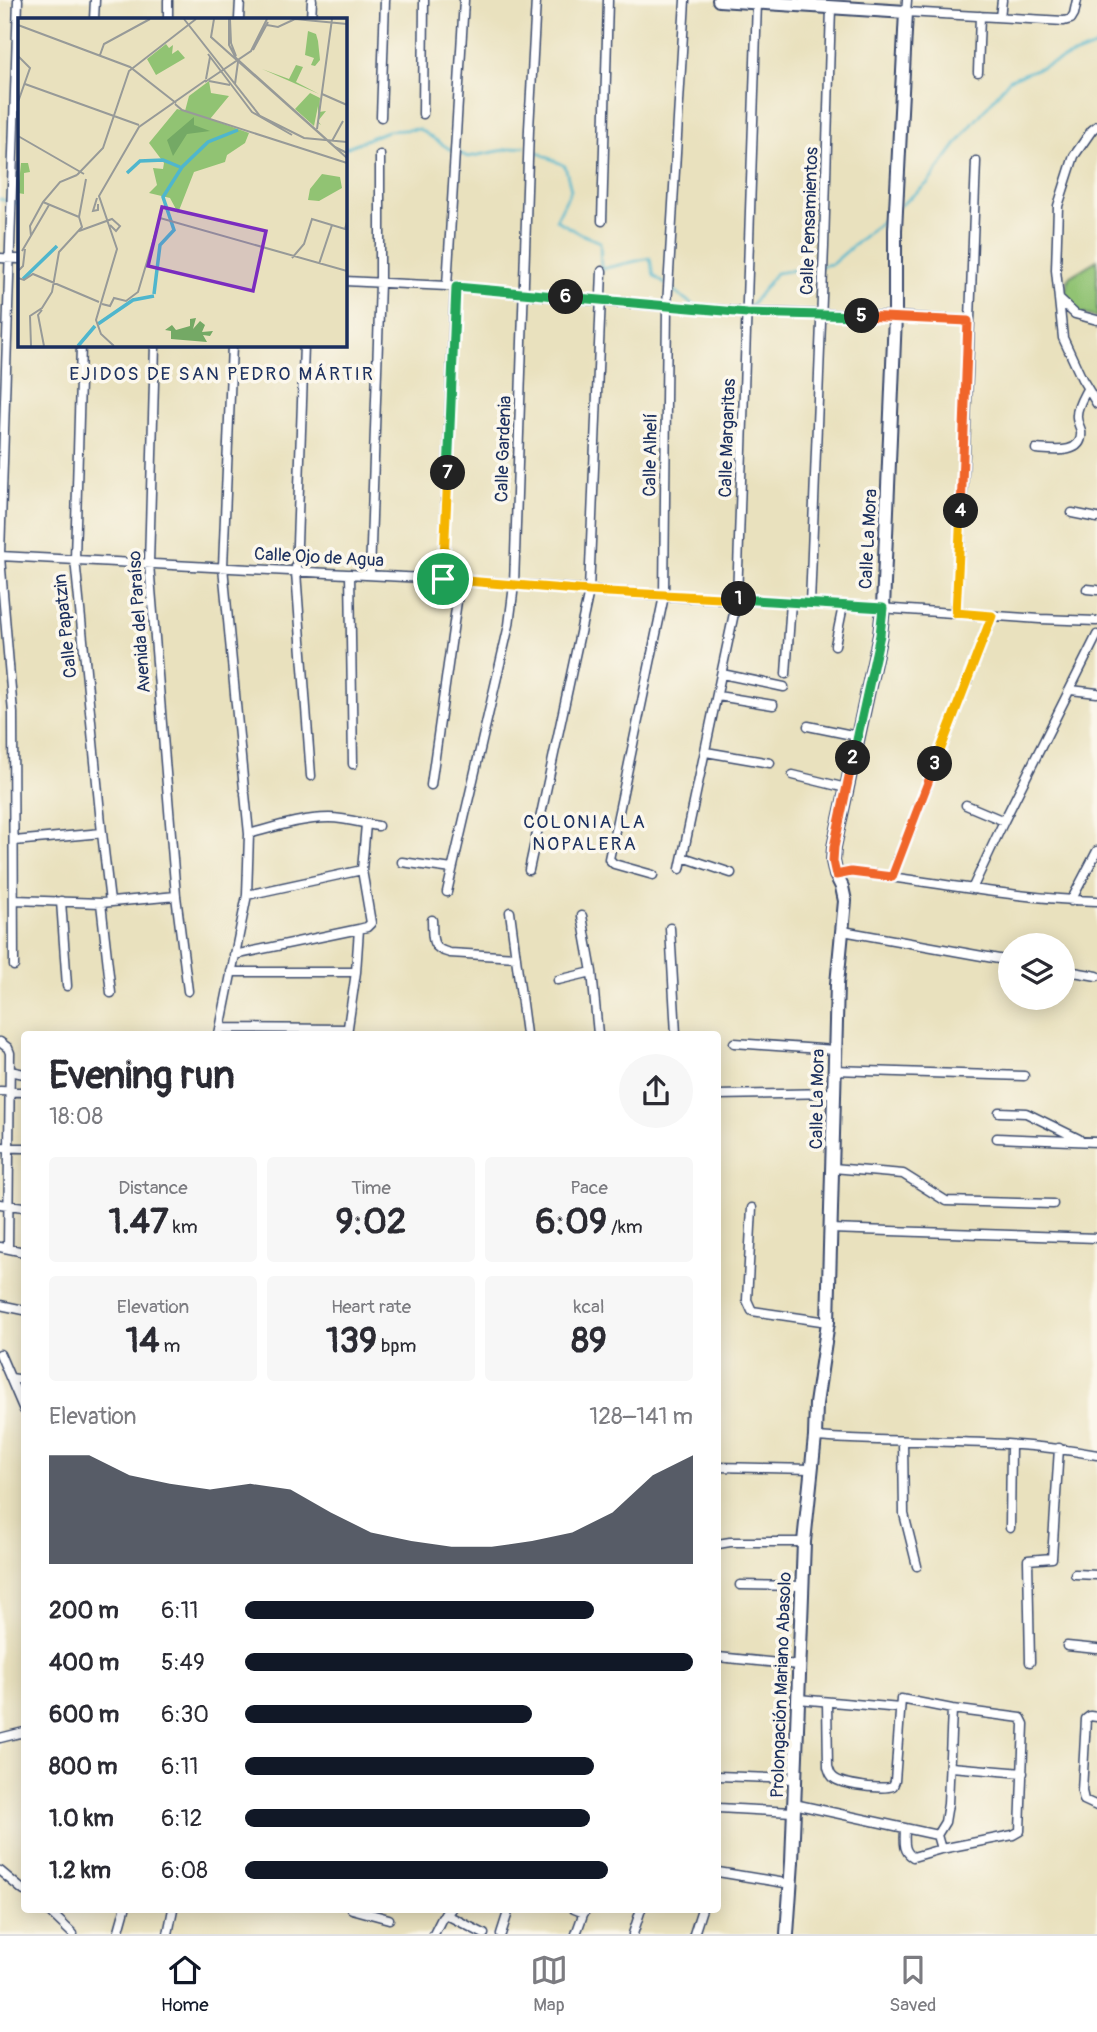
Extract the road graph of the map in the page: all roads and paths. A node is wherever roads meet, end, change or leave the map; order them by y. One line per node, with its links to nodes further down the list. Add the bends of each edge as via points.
1 (18, 0): 34 (street)
2 (95, 0): 22 (street)
3 (168, 0): 23 (street)
4 (240, 0): 24 (street)
5 (312, 0): 25 (street)
6 (385, 0): 28 (street)
7 (424, 0): 27 (street)
8 (464, 0): 38 (street)
9 (536, 0): 39 (street, Calle Gardenia)
10 (608, 0): 32 (street)
11 (685, 0): 42 (street, Calle Alhelí)
12 (719, 0): 15 (street)
13 (1002, 0): 21 (street)
14 (1077, 0): 21 (street, via 1071,19 1064,21)
15 (757, 2): 16 (street); 43 (street, Calle Margaritas)
16 (798, 2): 19 (street)
17 (860, 4): 18 (street); 19 (street)
18 (907, 6): 20 (street); 45 (street, Calle La Mora)
19 (831, 7): 44 (street, Calle Pensamientos)
20 (979, 16): 21 (street); 26 (street)
21 (1000, 17)
22 (94, 18)
23 (168, 18)
24 (239, 18)
25 (311, 18)
26 (978, 72)
27 (423, 114)
28 (382, 117)
29 (1097, 126): 40 (street, via 1074,156 1058,206)
30 (380, 155): 37 (street)
31 (976, 161): 47 (street)
32 (602, 221)
33 (0, 258): 34 (street)
34 (15, 259): 57 (street)
35 (602, 271): 41 (street)
36 (346, 281): 37 (street)
37 (380, 283): 38 (street); 63 (street)
38 (451, 287): 39 (street); 64 (street)
39 (525, 293): 41 (street); 66 (street, Calle Gardenia)
40 (1059, 299): 46 (street, via 1075,314); 52 (street, via 1063,338)
41 (600, 301): 42 (street); 69 (street)
42 (667, 306): 43 (street); 70 (street, Calle Alhelí)
43 (746, 308): 44 (street); 71 (street, Calle Margaritas)
44 (821, 314): 45 (street); 73 (street, Calle Pensamientos)
45 (895, 316): 47 (street); 75 (street, Calle La Mora)
46 (1097, 320)
47 (968, 321): 76 (street)
48 (81, 346): 58 (street, Calle Papatzin)
49 (155, 346): 59 (street, Avenida del Paraíso)
50 (232, 346): 60 (street)
51 (304, 346): 61 (street)
52 (1087, 389): 53 (street); 54 (street, via 1076,418 1080,441 1067,450)
53 (1097, 404)
54 (1037, 449)
55 (1072, 513): 56 (street)
56 (1097, 518)
57 (0, 556): 58 (street, Calle Ojo de Agua); 103 (street, via 13,713)
58 (75, 559): 59 (street, Calle Ojo de Agua); 101 (street, Calle Papatzin)
59 (149, 564): 60 (street, Calle Ojo de Agua); 118 (street, Avenida del Paraíso)
60 (223, 567): 61 (street, Calle Ojo de Agua); 102 (street)
61 (296, 572): 62 (street, Calle Ojo de Agua); 94 (street)
62 (349, 574): 63 (street, Calle Ojo de Agua); 92 (street)
63 (370, 575): 64 (street, Calle Ojo de Agua)
64 (443, 579): 65 (street, Calle Ojo de Agua)
65 (460, 580): 66 (street, Calle Ojo de Agua); 95 (street)
66 (514, 585): 69 (street, Calle Ojo de Agua); 107 (street, Calle Gardenia, via 509,625)
67 (1087, 589): 68 (street)
68 (1097, 590)
69 (589, 591): 70 (street, Calle Ojo de Agua); 110 (street)
70 (664, 596): 71 (street, Calle Ojo de Agua); 112 (street, Calle Alhelí, via 609,859)
71 (737, 599): 72 (street, Calle Ojo de Agua); 81 (street, Calle Margaritas)
72 (791, 602): 73 (street, Calle Ojo de Agua); 82 (street)
73 (810, 604): 74 (street, Calle Ojo de Agua)
74 (843, 606): 75 (street, Calle Ojo de Agua); 80 (street)
75 (883, 608): 76 (street, Calle Ojo de Agua); 89 (street, Calle La Mora)
76 (956, 613): 77 (street, Calle Ojo de Agua)
77 (992, 616): 78 (street, Calle Ojo de Agua); 114 (street)
78 (1097, 621)
79 (1097, 635): 84 (street)
80 (835, 645)
81 (722, 674): 83 (street); 86 (street, Calle Margaritas)
82 (786, 674)
83 (784, 687)
84 (1070, 690): 85 (street); 98 (street)
85 (1097, 693)
86 (718, 696): 87 (street); 90 (street, Calle Margaritas)
87 (773, 705)
88 (807, 726): 89 (street)
89 (857, 736): 96 (street, Calle La Mora)
90 (706, 752): 91 (street); 105 (street, Calle Margaritas)
91 (771, 763)
92 (353, 764)
93 (793, 775): 96 (street)
94 (311, 776)
95 (431, 785)
96 (846, 788): 113 (street, Calle La Mora, via 834,847)
97 (966, 805): 98 (street)
98 (1004, 821): 115 (street)
99 (366, 824): 100 (street); 102 (street, via 346,819 310,820); 109 (street)
100 (377, 826)
101 (102, 832): 103 (street); 123 (street, Calle Papatzin)
102 (249, 834): 117 (street)
103 (14, 841): 119 (street)
104 (1097, 851): 121 (street)
105 (683, 857): 108 (street, Calle Margaritas); 111 (street)
106 (402, 862): 107 (street)
107 (452, 869): 116 (street, Calle Gardenia)
108 (680, 869)
109 (362, 870): 117 (street); 129 (street, via 371,923)
110 (529, 870)
111 (731, 873)
112 (653, 875)
113 (836, 875): 114 (street, via 851,872); 130 (street, Calle La Mora, via 845,901)
114 (892, 877): 115 (street)
115 (972, 889): 121 (street)
116 (447, 892)
117 (247, 895): 131 (street)
118 (176, 896): 123 (street); 142 (street, Avenida del Paraíso)
119 (15, 900): 120 (street); 134 (street)
120 (61, 901): 124 (street); 141 (street)
121 (1070, 901): 122 (street)
122 (1097, 901)
123 (110, 902): 124 (street)
124 (101, 903): 143 (street)
125 (510, 912): 132 (street)
126 (582, 916): 137 (street)
127 (432, 919): 132 (street, via 434,947 440,950)
128 (670, 928): 148 (street)
129 (359, 929): 131 (street); 136 (street)
130 (843, 931): 133 (street); 151 (street, Calle La Mora)
131 (234, 955): 135 (street)
132 (516, 957): 146 (street)
133 (998, 959)
134 (14, 966)
135 (231, 972): 136 (street); 144 (street)
136 (356, 972): 145 (street)
137 (592, 972): 140 (street); 147 (street)
138 (1075, 972): 139 (street)
139 (1097, 976)
140 (558, 980)
141 (66, 986)
142 (188, 991)
143 (111, 993)
144 (220, 1031)
145 (347, 1031)
146 (526, 1031)
147 (598, 1031)
148 (676, 1031)
149 (0, 1042): 153 (street, via 10,1053)
150 (734, 1043): 151 (street)
151 (835, 1049): 152 (street, Calle La Mora)
152 (834, 1070): 155 (street); 157 (street, Calle La Mora)
153 (10, 1072): 154 (street); 156 (street)
154 (21, 1074)
155 (1024, 1076)
156 (5, 1092): 163 (street)
157 (835, 1093): 158 (street); 164 (street, Calle La Mora)
158 (721, 1095)
159 (999, 1112): 161 (street, via 1026,1113)
160 (997, 1138): 161 (street)
161 (1082, 1140): 162 (street)
162 (1097, 1142)
163 (4, 1147): 166 (street)
164 (834, 1168): 165 (street, via 903,1174 946,1201); 168 (street, Calle La Mora)
165 (1053, 1204)
166 (4, 1205): 170 (street)
167 (752, 1208): 173 (street, via 748,1307)
168 (830, 1229): 169 (street); 173 (street, Calle La Mora)
169 (1097, 1238)
170 (4, 1248)
171 (0, 1305): 172 (street)
172 (21, 1309)
173 (828, 1322): 178 (street, Calle La Mora)
174 (0, 1354): 175 (street)
175 (10, 1378): 176 (street); 177 (street)
176 (21, 1380)
177 (21, 1403)
178 (815, 1437): 179 (street); 184 (street, Prolongación Mariano Abasolo)
179 (903, 1442): 180 (street); 188 (street, via 904,1514)
180 (1011, 1445): 181 (street); 185 (street)
181 (1059, 1448): 182 (street); 196 (street, via 1052,1558 1028,1560)
182 (1097, 1455)
183 (721, 1467): 184 (street)
184 (812, 1469): 186 (street, Prolongación Mariano Abasolo)
185 (1010, 1528)
186 (804, 1542): 187 (street); 192 (street, Prolongación Mariano Abasolo)
187 (721, 1544)
188 (917, 1566)
189 (1075, 1574): 190 (street)
190 (1097, 1575)
191 (740, 1585): 192 (street)
192 (802, 1586): 197 (street, Prolongación Mariano Abasolo)
193 (1067, 1646): 194 (street)
194 (1097, 1649)
195 (721, 1657): 197 (street)
196 (1030, 1662)
197 (799, 1665): 198 (street, Prolongación Mariano Abasolo)
198 (797, 1699): 199 (street); 208 (street, Prolongación Mariano Abasolo)
199 (827, 1702): 200 (street); 200 (street, via 831,1774 842,1782 883,1788 894,1782)
200 (900, 1708): 201 (street, via 901,1699)
201 (952, 1709): 205 (street); 206 (street, via 1021,1718)
202 (1097, 1717): 209 (street, via 1086,1719 1082,1791 1084,1800)
203 (21, 1733): 204 (street)
204 (0, 1738)
205 (951, 1767): 206 (street); 213 (street, via 945,1822)
206 (1023, 1773): 214 (street, via 1020,1831)
207 (721, 1776): 208 (street)
208 (795, 1779): 211 (street, Prolongación Mariano Abasolo)
209 (1097, 1806)
210 (721, 1808): 211 (street)
211 (794, 1808): 212 (street); 217 (street, Prolongación Mariano Abasolo)
212 (905, 1828): 213 (street); 214 (street, via 907,1854 913,1857)
213 (937, 1835): 214 (street)
214 (941, 1849)
215 (0, 1871): 218 (street)
216 (721, 1872): 217 (street)
217 (791, 1884): 239 (street, Prolongación Mariano Abasolo)
218 (21, 1888)
219 (54, 1913): 230 (street)
220 (124, 1913): 231 (street)
221 (172, 1913): 232 (street)
222 (367, 1913): 229 (street)
223 (447, 1913): 233 (street)
224 (450, 1913): 234 (street)
225 (508, 1913): 235 (street)
226 (584, 1913): 236 (street)
227 (640, 1913): 237 (street)
228 (701, 1913): 238 (street)
229 (390, 1919)
230 (73, 1934)
231 (118, 1934)
232 (168, 1934)
233 (434, 1934)
234 (484, 1934)
235 (500, 1934)
236 (576, 1934)
237 (633, 1934)
238 (694, 1934)
239 (787, 1934)

